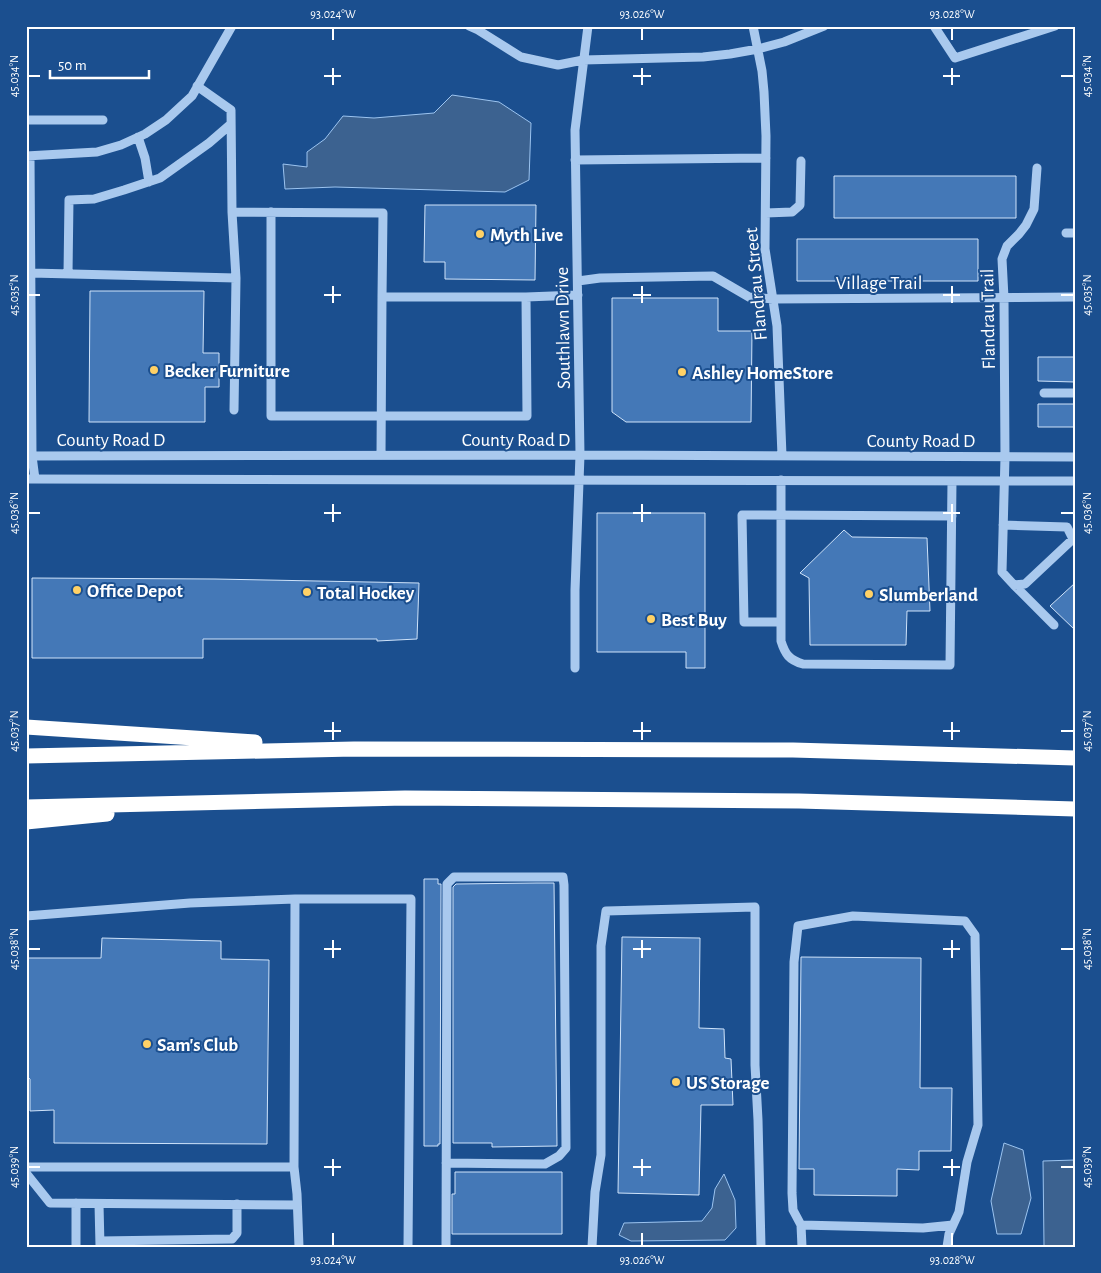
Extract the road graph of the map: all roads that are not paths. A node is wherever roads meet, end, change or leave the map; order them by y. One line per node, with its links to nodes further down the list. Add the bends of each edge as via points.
1 (232, 26): 10 (street)
2 (469, 26): 9 (street, via 521,57 558,64)
3 (588, 26): 9 (street, Southlawn Drive)
4 (753, 26): 8 (street, Flandrau Street)
5 (824, 26): 8 (street)
6 (934, 26): 7 (street, via 955,58)
7 (1055, 26)
8 (758, 49): 9 (street, via 703,57); 16 (street, Flandrau Street, via 764,87)
9 (583, 60): 17 (street, Southlawn Drive)
10 (197, 86): 13 (street, via 231,110); 14 (street, via 192,96 166,120)
11 (26, 120): 12 (street)
12 (103, 120)
13 (231, 124): 20 (street, via 160,178); 21 (street)
14 (138, 137): 15 (street, via 97,152); 20 (street)
15 (28, 156): 24 (street)
16 (766, 158): 17 (street); 23 (street, Flandrau Street)
17 (575, 160): 28 (street, Southlawn Drive)
18 (801, 161): 23 (street, via 800,205 792,212)
19 (1036, 168): 33 (street, Flandrau Trail, via 1034,209 1003,256)
20 (149, 182): 26 (street, via 94,199 68,200)
21 (232, 212): 22 (street); 27 (street)
22 (271, 212): 30 (street, via 383,213); 38 (street, via 271,416)
23 (766, 213): 34 (street, Flandrau Street, via 765,249)
24 (28, 235): 25 (street)
25 (31, 273): 26 (street); 41 (street)
26 (68, 274): 27 (street)
27 (236, 278): 37 (street)
28 (578, 282): 29 (street, Southlawn Drive); 34 (street, Village Trail, via 600,278 713,276 749,297)
29 (578, 294): 31 (street); 40 (street, Southlawn Drive)
30 (382, 297): 31 (street); 38 (street)
31 (526, 297): 38 (street, via 527,416)
32 (1075, 297): 33 (street, Village Trail)
33 (1004, 298): 34 (street, Village Trail); 43 (street, Flandrau Trail)
34 (773, 299): 42 (street, Flandrau Street)
35 (1044, 393): 36 (street)
36 (1075, 393)
37 (234, 410)
38 (381, 416): 39 (street)
39 (381, 455): 40 (street, County Road D); 41 (street, County Road D)
40 (580, 455): 42 (street, County Road D); 46 (street, Southlawn Drive)
41 (29, 456): 45 (street)
42 (782, 456): 43 (street, County Road D)
43 (1005, 457): 44 (street, County Road D); 49 (street, Flandrau Trail)
44 (1075, 457)
45 (31, 479): 46 (street)
46 (580, 480): 47 (street); 57 (street, Southlawn Drive)
47 (781, 480): 48 (street); 51 (street)
48 (952, 481): 49 (street); 52 (street)
49 (1005, 481): 50 (street); 53 (street, Flandrau Trail)
50 (1075, 481)
51 (781, 515): 52 (street); 55 (street); 55 (street, via 742,515 744,622)
52 (952, 516): 55 (street, via 950,665 795,662 784,650)
53 (1003, 524): 54 (street, Flandrau Trail, via 1002,572); 54 (street, via 1067,527 1072,538 1025,584)
54 (1014, 585): 56 (street, Flandrau Trail)
55 (781, 622)
56 (1054, 625)
57 (575, 668)
58 (26, 727): 59 (highway)
59 (354, 749): 60 (highway); 61 (highway, via 793,750)
60 (26, 756)
61 (1075, 758)
62 (215, 802): 63 (highway); 64 (highway, via 405,798); 65 (highway)
63 (26, 807)
64 (1075, 809)
65 (26, 822)
66 (295, 899): 67 (street, via 190,903); 70 (street); 81 (street, via 411,899)
67 (26, 916)
68 (446, 1163): 68 (street, via 447,884 454,877 563,877 566,1148 560,1156 545,1164); 82 (street)
69 (26, 1167): 70 (street)
70 (294, 1167): 75 (street)
71 (26, 1173): 72 (street, via 50,1203)
72 (76, 1203): 73 (street); 79 (street)
73 (99, 1204): 74 (street); 78 (street)
74 (237, 1204): 75 (street); 78 (street, via 237,1233 232,1239)
75 (297, 1205): 80 (street)
76 (801, 1225): 77 (street); 77 (street, via 793,1210 792,1193 794,962 798,926 852,916 965,921 975,936 978,1125); 85 (street)
77 (953, 1226): 86 (street)
78 (100, 1244)
79 (76, 1247)
80 (299, 1247)
81 (408, 1247)
82 (446, 1247)
83 (592, 1247): 84 (street, via 601,1155 601,946 606,911 755,907 755,1065)
84 (761, 1247)
85 (802, 1247)
86 (947, 1247)

